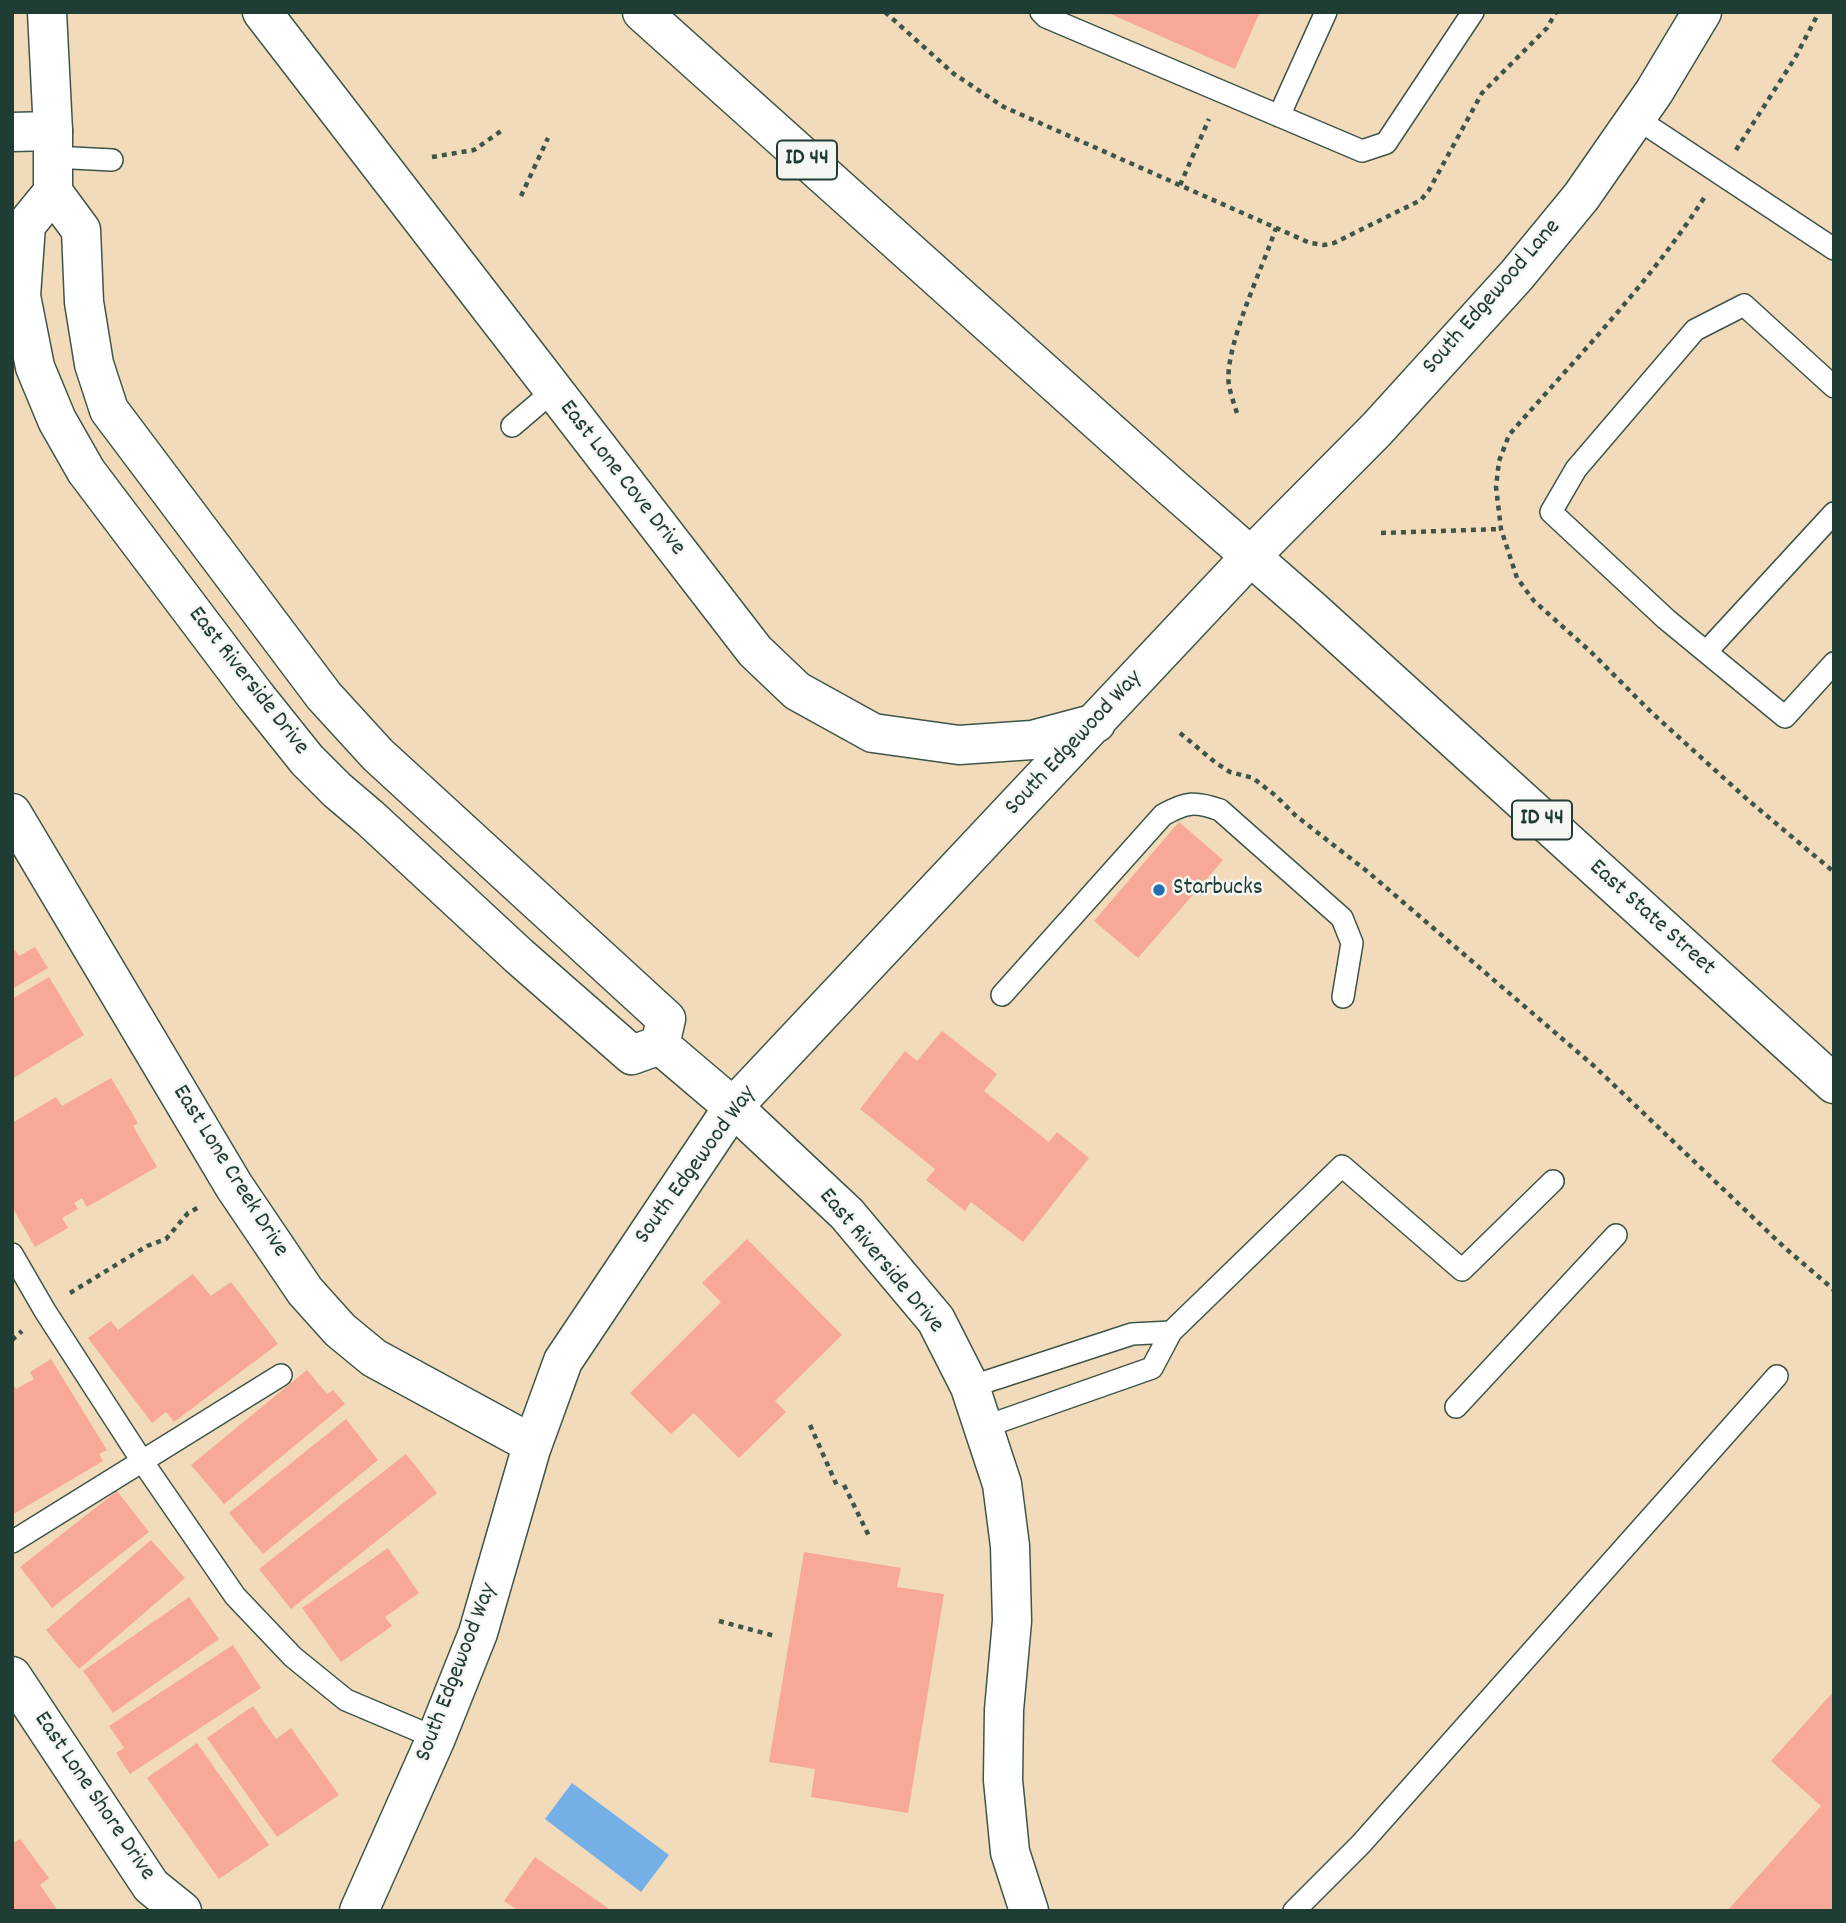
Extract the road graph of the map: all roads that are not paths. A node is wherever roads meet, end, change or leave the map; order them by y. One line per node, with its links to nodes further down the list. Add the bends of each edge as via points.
1 (47, 12): 11 (main road)
2 (262, 12): 15 (main road, East Lone Cove Drive)
3 (642, 12): 18 (main road, ID 44)
4 (1041, 12): 8 (lane)
5 (1326, 12): 8 (lane)
6 (1474, 12): 8 (lane, via 1386,143 1362,151)
7 (1702, 12): 9 (main road, South Edgewood Lane)
8 (1279, 116)
9 (1636, 118): 13 (lane); 18 (main road, South Edgewood Lane, via 1581,197 1516,276 1377,429)
10 (12, 132): 11 (main road)
11 (53, 160): 12 (lane); 25 (main road, via 81,230 88,327 109,410 324,696 378,755 666,1019); 25 (main road, East Riverside Drive, via 26,225 21,296 35,367 57,420 86,471 307,760 632,1055)
12 (113, 160)
13 (1834, 249)
14 (1834, 387): 19 (lane, via 1744,305 1695,330 1576,469 1551,512)
15 (553, 390): 16 (lane); 21 (main road, East Lone Cove Drive, via 755,651 797,691 873,733 959,745 1032,740)
16 (512, 426)
17 (1834, 513): 19 (lane)
18 (1251, 556): 21 (main road, South Edgewood Way); 26 (main road, East State Street / ID 44)
19 (1706, 652): 20 (lane, via 1785,717)
20 (1834, 663)
21 (1096, 723): 27 (main road, South Edgewood Way)
22 (12, 813): 37 (main road, East Lone Creek Drive, via 234,1186 305,1291 340,1330 374,1358)
23 (1002, 995): 24 (lane, via 1163,815 1183,804 1202,803 1220,810 1342,918 1352,943)
24 (1343, 997)
25 (660, 1045): 27 (main road, East Riverside Drive)
26 (1834, 1084)
27 (733, 1107): 34 (main road, East Riverside Drive, via 847,1214 936,1320); 37 (main road, South Edgewood Way, via 563,1362)
28 (1553, 1181): 31 (lane, via 1462,1270 1342,1166)
29 (1615, 1235): 35 (lane)
30 (12, 1254): 38 (lane)
31 (1171, 1332): 34 (lane, via 1132,1334); 36 (lane, via 1152,1367)
32 (281, 1375): 38 (lane)
33 (1777, 1376): 45 (lane, via 1361,1844)
34 (970, 1387): 36 (main road, East Riverside Drive)
35 (1456, 1407)
36 (984, 1427): 44 (main road, East Riverside Drive, via 1002,1485 1010,1546 1012,1621 1003,1780 1010,1852)
37 (532, 1444): 41 (main road, South Edgewood Way, via 478,1633)
38 (142, 1461): 39 (lane); 41 (lane, via 235,1596 293,1657 346,1700)
39 (12, 1542)
40 (12, 1676): 42 (main road, East Lone Shore Drive, via 151,1886)
41 (436, 1738): 43 (main road, South Edgewood Way)
42 (183, 1911)
43 (359, 1911)
44 (1028, 1911)
45 (1294, 1911)

